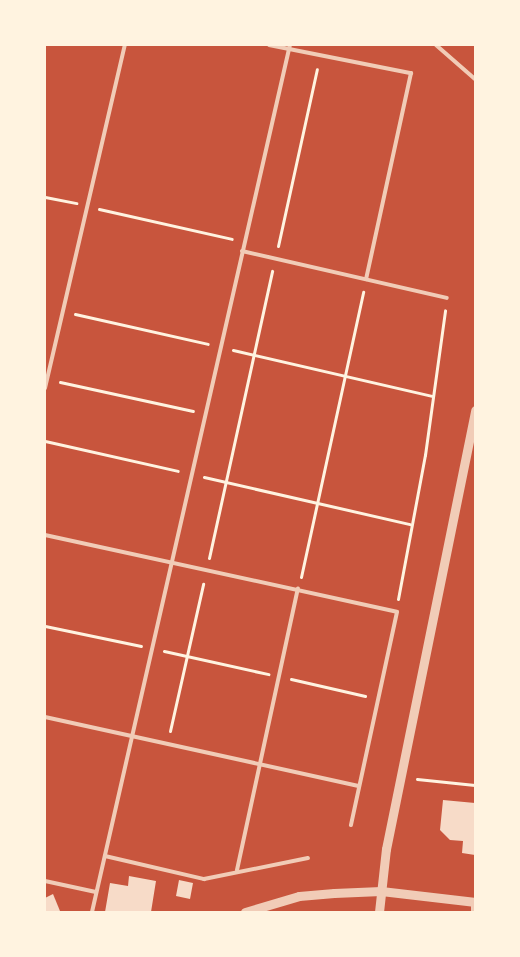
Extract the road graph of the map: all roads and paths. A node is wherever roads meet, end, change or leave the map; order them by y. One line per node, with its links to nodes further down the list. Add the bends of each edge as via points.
1 (125, 45): 8 (lane)
2 (269, 45): 4 (lane)
3 (436, 45): 6 (lane)
4 (289, 47): 5 (lane); 9 (lane)
5 (320, 53): 11 (path); 12 (lane, via 411,73)
6 (475, 79)
7 (45, 197): 8 (path)
8 (87, 206): 9 (path); 14 (lane)
9 (244, 242): 10 (lane)
10 (242, 251): 11 (lane); 15 (lane)
11 (274, 259): 12 (lane); 16 (path)
12 (366, 280): 13 (lane); 17 (path)
13 (447, 298): 20 (path)
14 (63, 311): 15 (path); 18 (lane)
15 (220, 347): 16 (path); 22 (lane)
16 (254, 355): 17 (path); 25 (path)
17 (345, 375): 20 (path); 26 (path)
18 (47, 379): 19 (lane); 22 (path)
19 (45, 388)
20 (434, 396): 27 (path, via 426,455)
21 (475, 410): 42 (street)
22 (205, 414): 24 (lane)
23 (45, 441): 24 (path)
24 (191, 474): 25 (path); 29 (lane)
25 (226, 482): 26 (path); 30 (path)
26 (317, 502): 27 (path); 31 (path)
27 (410, 524): 32 (path)
28 (45, 534): 29 (lane)
29 (172, 562): 30 (lane); 34 (lane)
30 (206, 569): 31 (lane); 35 (path)
31 (298, 590): 32 (lane); 36 (lane)
32 (397, 612): 37 (lane)
33 (45, 626): 34 (path)
34 (152, 648): 35 (path); 39 (lane)
35 (186, 656): 36 (path); 40 (path)
36 (279, 676): 37 (path); 41 (lane)
37 (378, 699): 44 (lane)
38 (45, 717): 39 (lane)
39 (132, 736): 40 (lane); 46 (lane)
40 (167, 744): 41 (lane)
41 (260, 765): 44 (lane); 48 (lane)
42 (401, 778): 43 (path); 50 (street)
43 (475, 784)
44 (359, 786): 45 (lane)
45 (351, 825)
46 (105, 856): 48 (lane, via 204,879); 51 (lane)
47 (308, 858): 48 (lane)
48 (236, 870)
49 (45, 881): 51 (lane)
50 (380, 891): 52 (street); 54 (street, via 298,896); 55 (street)
51 (96, 892): 53 (lane)
52 (474, 902): 56 (street)
53 (92, 912)
54 (245, 912)
55 (378, 912)
56 (473, 912)

